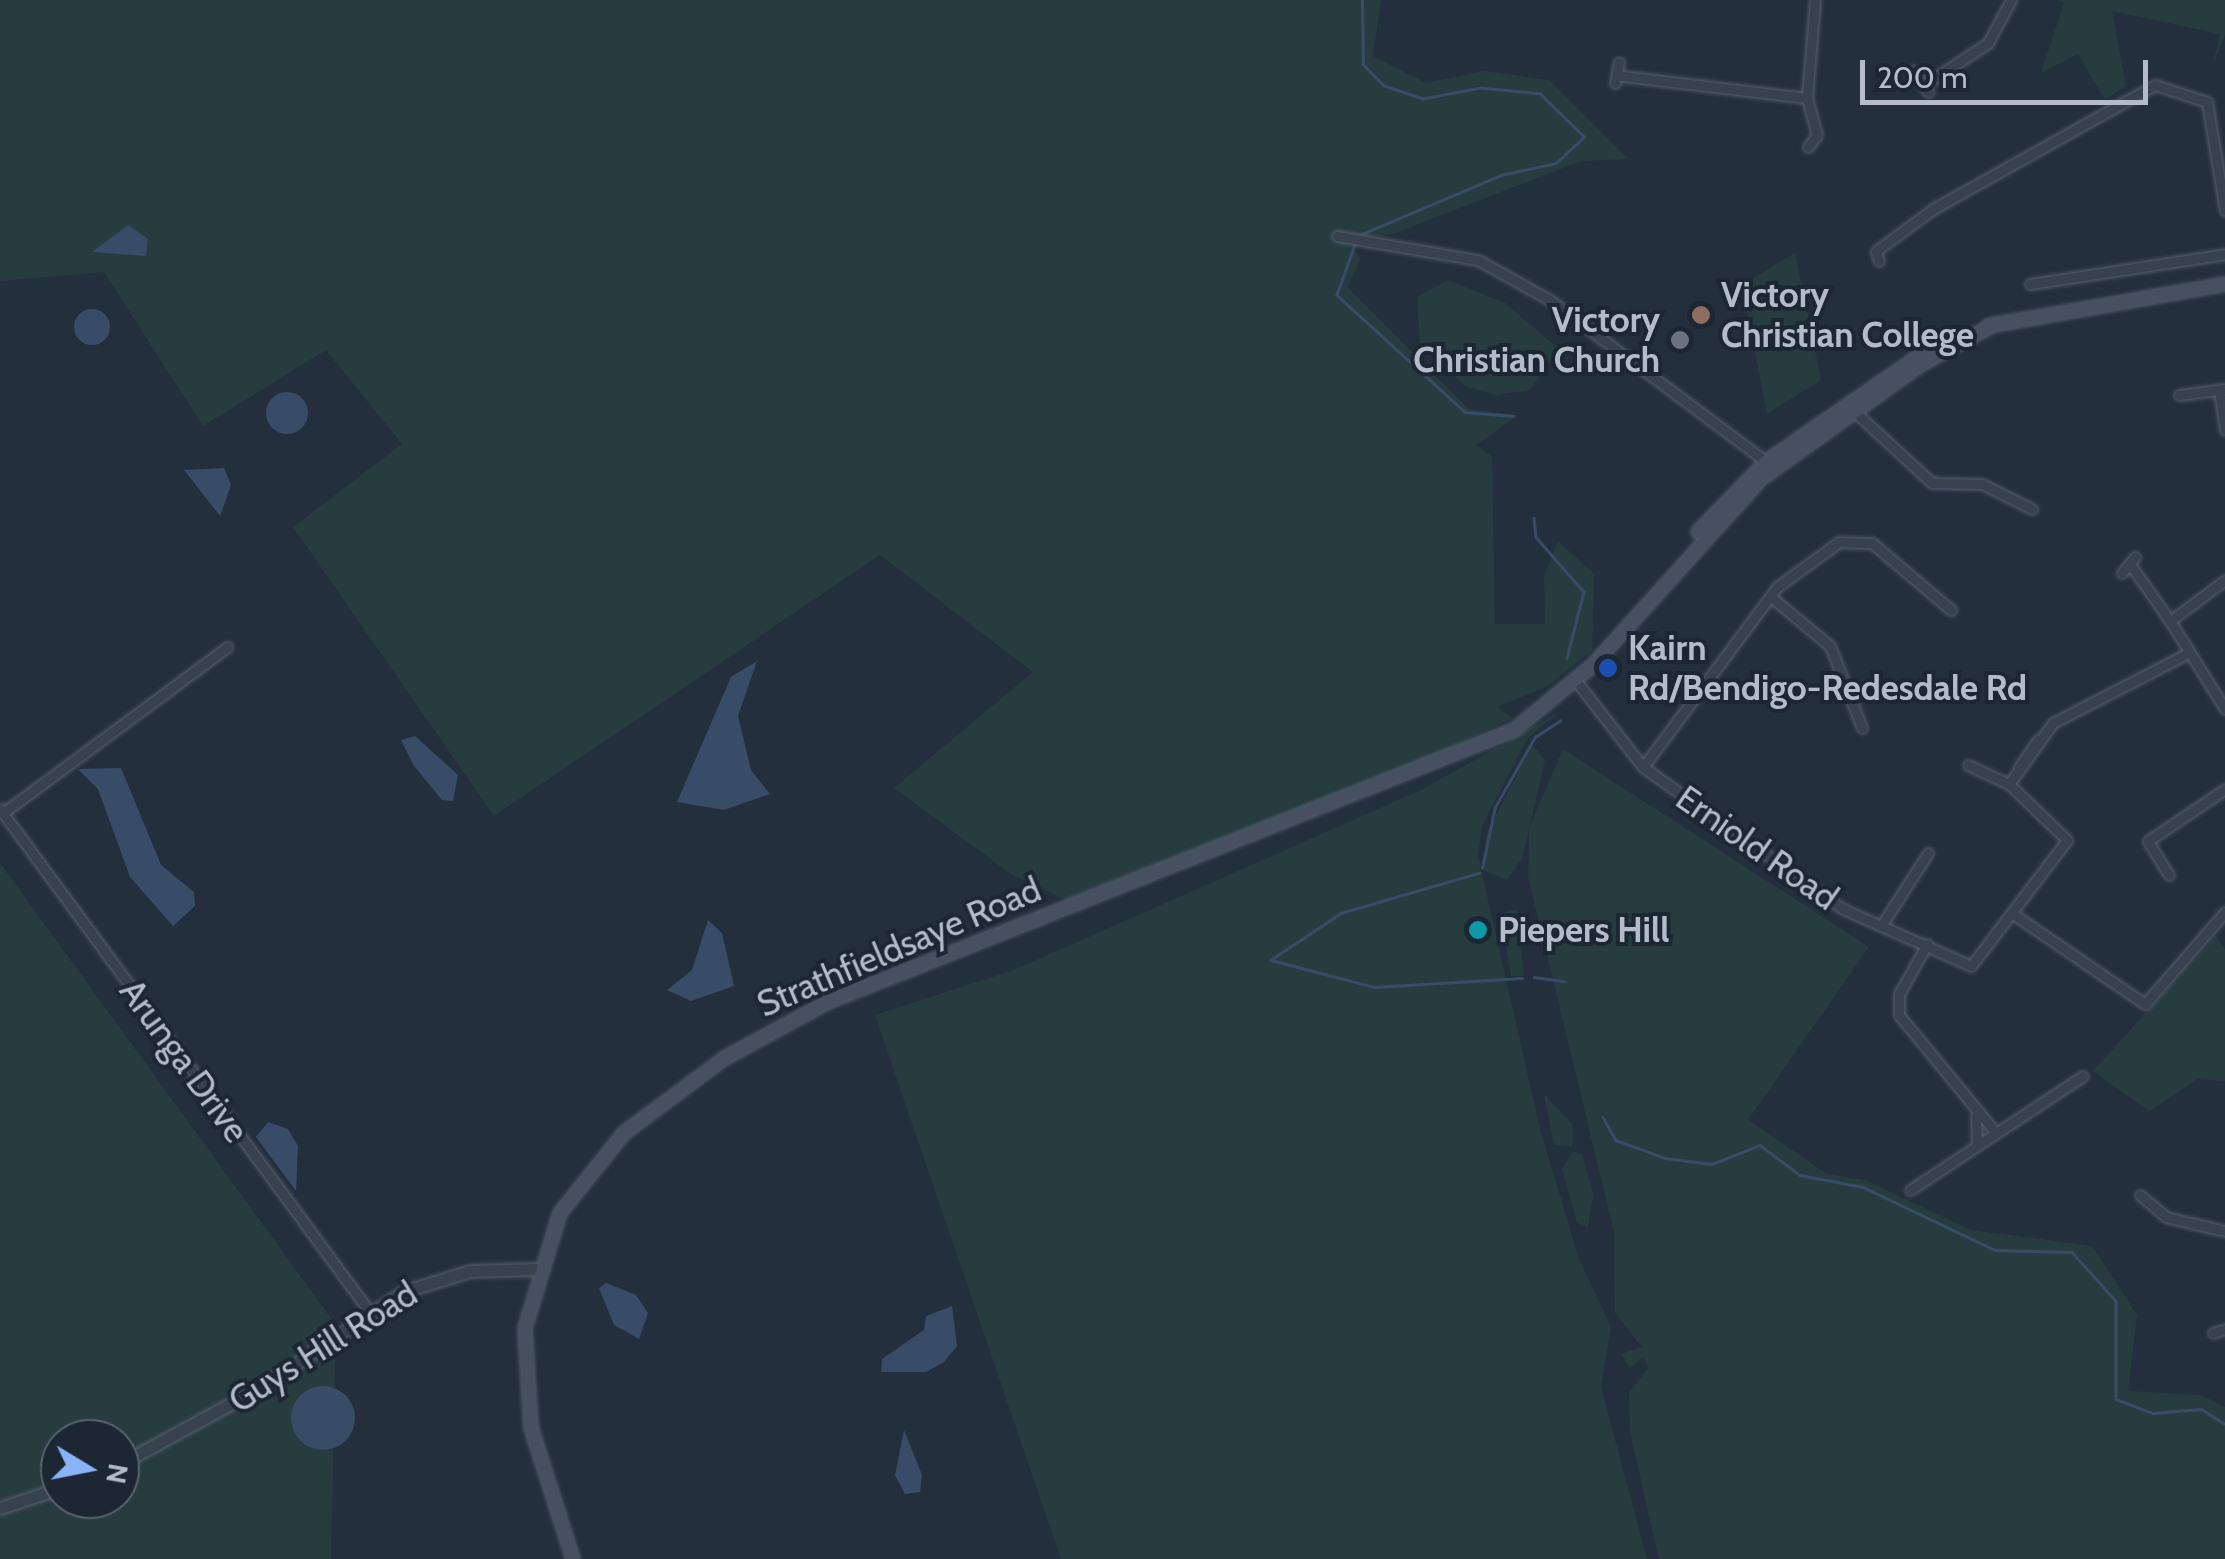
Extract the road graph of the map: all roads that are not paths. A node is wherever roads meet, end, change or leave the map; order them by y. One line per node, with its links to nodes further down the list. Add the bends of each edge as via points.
1 (1815, 0): 5 (street, via 1815,84)
2 (2011, 0): 4 (street, via 1988,43 1926,88)
3 (1620, 62): 5 (street, via 1618,79)
4 (1913, 72)
5 (1807, 98): 6 (street, via 1817,132)
6 (1808, 147)
7 (2225, 212): 9 (street, via 2206,93 2144,88 1878,256)
8 (1337, 236): 18 (street, via 1478,260 1550,300)
9 (1870, 238)
10 (2225, 254): 11 (street)
11 (2030, 284)
12 (2225, 284): 13 (main road)
13 (1995, 324): 16 (main road); 18 (main road, via 1900,366)
14 (2222, 389): 15 (street); 17 (street)
15 (2179, 394)
16 (1854, 411): 18 (main road); 19 (street, via 1932,483 1982,484)
17 (2225, 430)
18 (1770, 465): 27 (main road, Strathfieldsaye Road)
19 (2032, 509)
20 (2130, 566): 24 (street)
21 (2225, 580): 24 (street)
22 (1770, 596): 23 (street, via 1856,538 1931,584); 29 (street, via 1830,646); 31 (street)
23 (1951, 610)
24 (2170, 621): 26 (street)
25 (228, 647): 34 (street)
26 (2188, 653): 28 (street); 32 (street, via 2065,714 2038,740)
27 (1577, 682): 31 (street, Erniold Road); 50 (main road, Strathfieldsaye Road, via 1530,720 1448,763 768,1032 613,1144 560,1213)
28 (2225, 710)
29 (1862, 728)
30 (1966, 763): 32 (street)
31 (1644, 767): 40 (street, Erniold Road)
32 (2010, 784): 38 (street, via 2067,840)
33 (2225, 789): 36 (street, via 2148,841)
34 (1, 811): 51 (street, Arunga Drive)
35 (1928, 854): 40 (street)
36 (2168, 874)
37 (2225, 912): 41 (street)
38 (2016, 916): 41 (street, via 2145,1004); 42 (street, Erniold Road, via 1974,966)
39 (2225, 924): 41 (street)
40 (1881, 926): 42 (street, Erniold Road)
41 (2212, 930)
42 (1927, 944): 44 (street, via 1900,994 1899,1016)
43 (2083, 1076): 45 (street)
44 (1976, 1116): 45 (street); 46 (street)
45 (1996, 1133): 46 (street)
46 (1977, 1144): 47 (street)
47 (1910, 1190)
48 (2140, 1195): 49 (street, via 2166,1217)
49 (2225, 1232)
50 (536, 1270): 51 (street, Guys Hill Road, via 449,1275); 57 (main road, Strathfieldsaye Road, via 524,1384)
51 (369, 1312): 54 (street, Guys Hill Road, via 261,1387)
52 (2225, 1328): 53 (street)
53 (2213, 1333)
54 (140, 1453)
55 (40, 1495): 56 (street)
56 (0, 1508)
57 (573, 1559)

